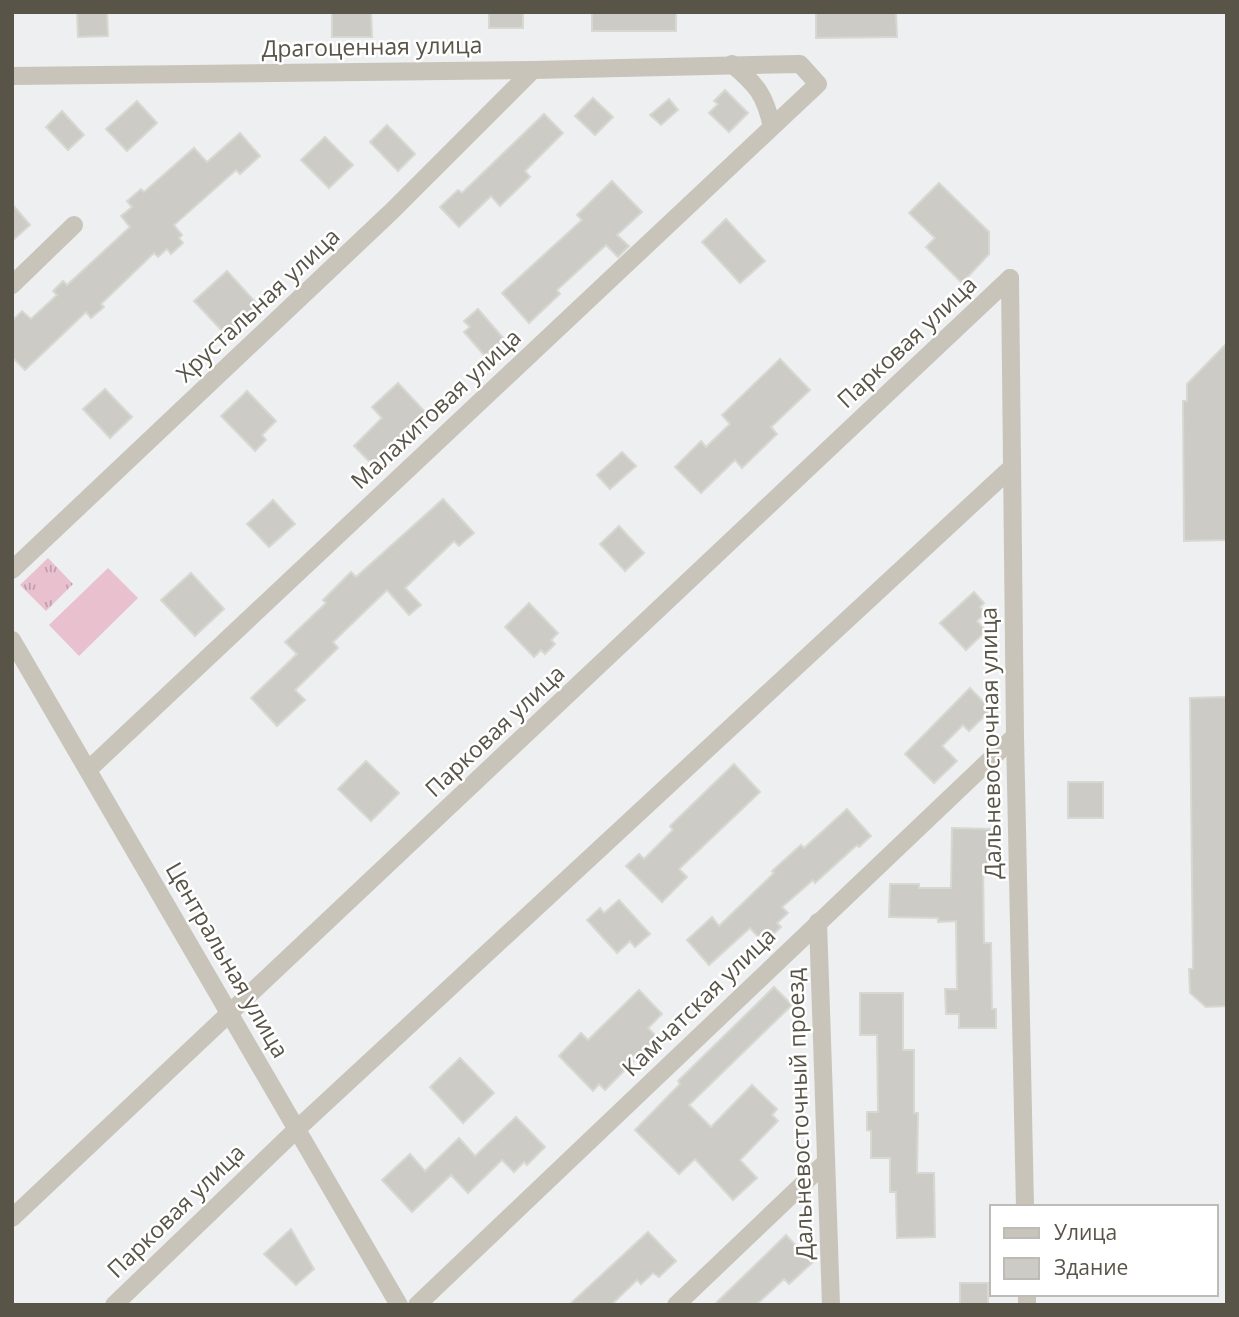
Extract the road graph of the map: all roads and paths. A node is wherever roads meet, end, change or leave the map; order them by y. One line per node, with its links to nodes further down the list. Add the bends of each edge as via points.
1 (732, 64): 2 (street, Драгоценная улица); 4 (street, via 753,81 766,102); 4 (street, Малахитовая улица, via 800,64 818,84)
2 (533, 70): 3 (street, Драгоценная улица); 9 (street, Хрустальная улица, via 392,211)
3 (12, 76)
4 (772, 127): 12 (street, Малахитовая улица)
5 (74, 225): 7 (street)
6 (1010, 278): 8 (street, Дальневосточная улица); 14 (street, Парковая улица)
7 (12, 285)
8 (1012, 467): 11 (street, Дальневосточная улица); 15 (street, Парковая улица)
9 (12, 570)
10 (12, 640): 12 (street, Центральная улица)
11 (1015, 736): 13 (street, Камчатская улица); 17 (street, Дальневосточная улица)
12 (88, 770): 14 (street, Центральная улица)
13 (818, 922): 16 (street, Дальневосточный проезд); 21 (street, Камчатская улица)
14 (230, 1014): 15 (street, Центральная улица); 18 (street, Парковая улица)
15 (297, 1129): 19 (street, Парковая улица); 20 (street, Центральная улица)
16 (826, 1162): 22 (street); 23 (street, Дальневосточный проезд)
17 (1025, 1205)
18 (12, 1218)
19 (114, 1305)
20 (399, 1305)
21 (417, 1305)
22 (676, 1305)
23 (831, 1305)

